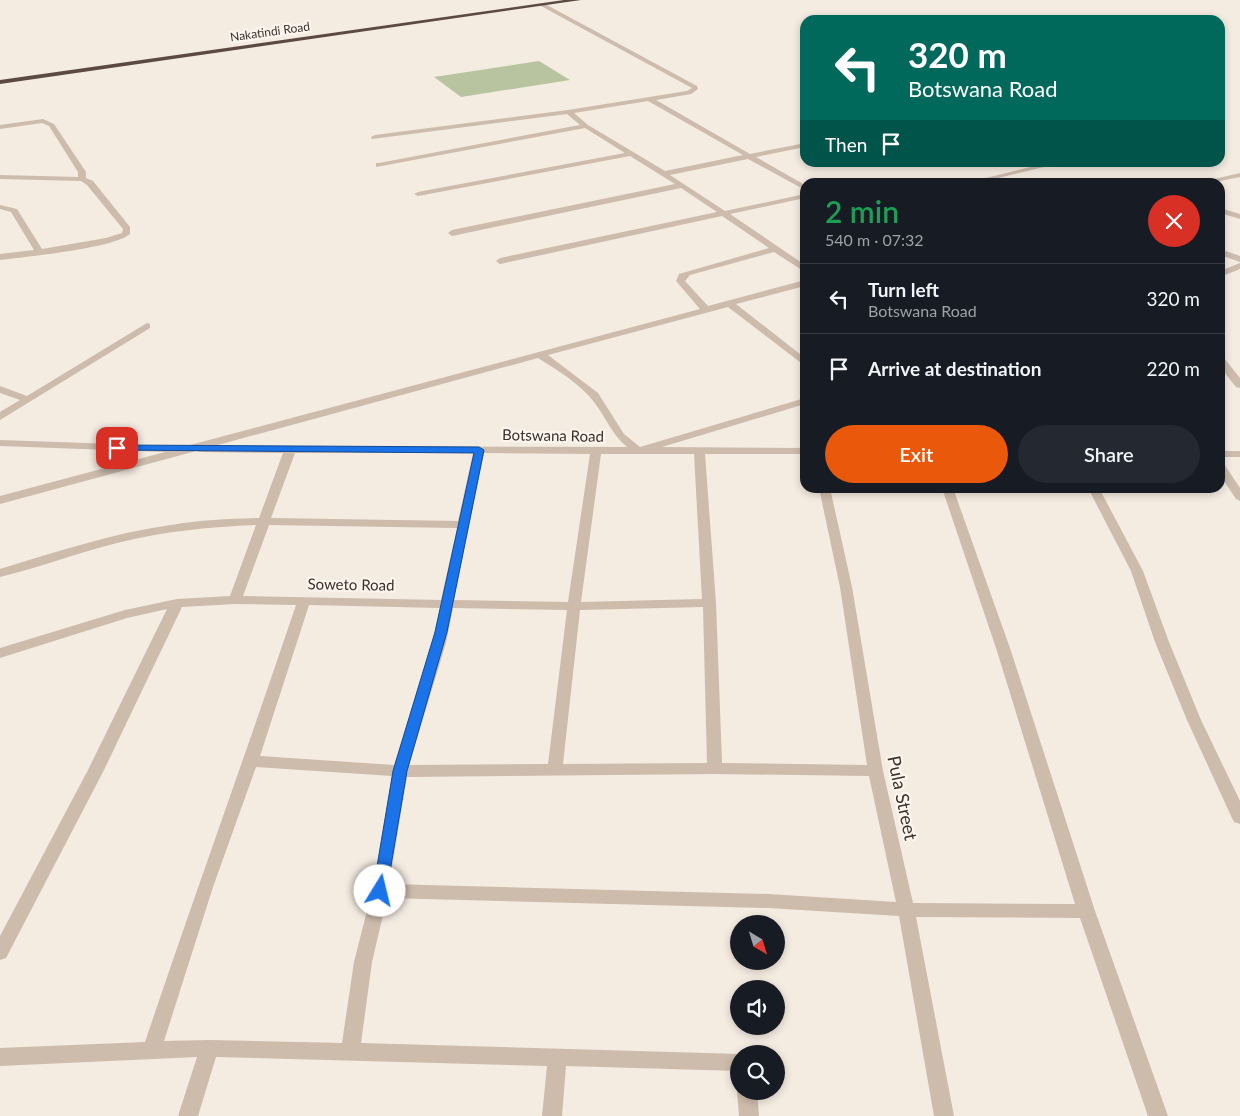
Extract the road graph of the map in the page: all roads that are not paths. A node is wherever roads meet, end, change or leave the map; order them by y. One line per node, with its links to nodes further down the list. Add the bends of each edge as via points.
1 (578, 0): 2 (highway, Nakatindi Road)
2 (543, 5): 3 (highway, Nakatindi Road); 4 (street, via 695,87 693,92)
3 (0, 82)
4 (649, 99): 5 (street); 11 (street)
5 (568, 112): 6 (street); 8 (street)
6 (586, 126): 10 (street); 12 (street)
7 (0, 127): 19 (street, via 43,121 52,124 82,172)
8 (375, 137)
9 (800, 146): 11 (street)
10 (630, 154): 14 (street); 22 (street)
11 (751, 156): 14 (street); 21 (street)
12 (379, 165)
13 (1040, 167): 17 (street)
14 (662, 174): 20 (street)
15 (1238, 176): 18 (street)
16 (0, 177): 19 (street)
17 (992, 178)
18 (1225, 178)
19 (82, 180): 30 (street, via 90,183 127,229 126,234)
20 (682, 185): 26 (street); 28 (street)
21 (800, 185)
22 (418, 194)
23 (800, 197): 26 (street)
24 (0, 207): 30 (street, via 14,211)
25 (1225, 212): 27 (street)
26 (722, 213): 29 (street); 34 (street)
27 (1240, 217)
28 (452, 233)
29 (775, 249): 35 (street); 40 (street, via 682,276 680,281)
30 (40, 253): 32 (street)
31 (1225, 254): 33 (street)
32 (0, 258)
33 (1240, 259)
34 (500, 261)
35 (800, 266)
36 (1240, 266): 37 (street)
37 (1225, 272)
38 (800, 284): 39 (street)
39 (730, 304): 40 (street); 43 (street)
40 (705, 309): 42 (street)
41 (147, 326): 47 (street)
42 (539, 354): 51 (street); 55 (street, via 594,395 620,436)
43 (800, 359)
44 (1225, 366): 45 (street)
45 (1240, 385)
46 (0, 389): 47 (street)
47 (27, 399): 49 (street)
48 (800, 402): 55 (street)
49 (0, 417)
50 (0, 443): 51 (street, Botswana Road)
51 (183, 449): 52 (street, Botswana Road); 65 (street)
52 (290, 450): 53 (street, Botswana Road); 66 (street)
53 (479, 450): 54 (street, Botswana Road); 67 (street)
54 (596, 451): 55 (street, Botswana Road); 74 (street)
55 (638, 451): 56 (street, Botswana Road)
56 (699, 451): 57 (street, Botswana Road); 73 (street)
57 (800, 451)
58 (1225, 454): 59 (street)
59 (1240, 454)
60 (1225, 474): 64 (street)
61 (825, 493): 79 (street, Pula Street, via 846,587)
62 (950, 493): 84 (street, via 1004,651)
63 (1096, 493): 81 (street, via 1136,570 1194,720)
64 (1240, 497)
65 (0, 500)
66 (266, 520): 67 (street); 68 (street, via 194,525 136,535); 69 (street)
67 (464, 525): 71 (street)
68 (0, 573)
69 (235, 600): 70 (street, Soweto Road); 72 (street, Soweto Road)
70 (304, 600): 71 (street, Soweto Road); 76 (street)
71 (447, 602): 74 (street, Soweto Road); 80 (street, via 439,643)
72 (177, 603): 75 (street, Soweto Road, via 118,616); 85 (street, via 96,770)
73 (709, 603): 74 (street, Soweto Road); 77 (street)
74 (574, 606): 78 (street)
75 (0, 654)
76 (251, 761): 80 (street); 87 (street, via 205,886)
77 (715, 768): 78 (street); 79 (street)
78 (554, 769): 80 (street)
79 (875, 770): 83 (street, Pula Street)
80 (400, 771): 82 (street)
81 (1240, 818)
82 (380, 891): 83 (street, via 768,901); 88 (street, via 363,962)
83 (906, 910): 84 (street); 96 (street, Pula Street)
84 (1086, 911): 97 (street)
85 (0, 953)
86 (209, 1048): 87 (street); 88 (street); 93 (street)
87 (152, 1051): 89 (street)
88 (350, 1053): 90 (street)
89 (0, 1057)
90 (557, 1058): 91 (street); 94 (street)
91 (730, 1062)
92 (748, 1100): 95 (street)
93 (188, 1116)
94 (552, 1116)
95 (749, 1116)
96 (944, 1116)
97 (1158, 1116)

